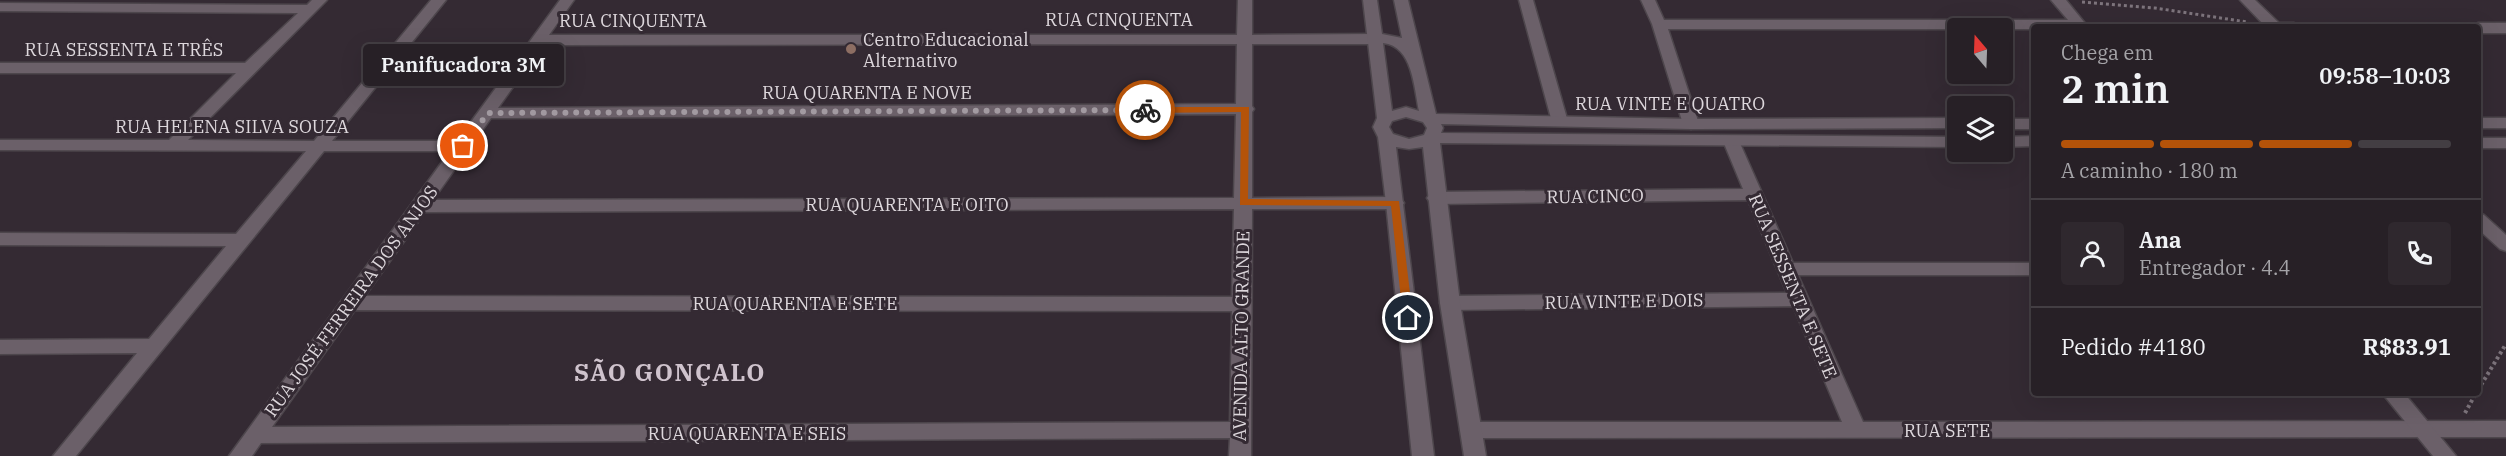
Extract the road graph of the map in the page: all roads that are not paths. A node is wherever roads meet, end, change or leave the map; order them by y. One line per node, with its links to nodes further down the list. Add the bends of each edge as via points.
1 (438, 0): 47 (street)
2 (567, 0): 20 (street, RUA JOSÉ FERREIRA DOS ANJOS)
3 (1245, 0): 18 (street, AVENIDA ALTO GRANDE)
4 (1370, 0): 19 (street)
5 (1401, 0): 21 (street)
6 (1526, 0): 29 (street)
7 (1648, 0): 12 (street)
8 (2065, 0): 13 (street)
9 (2247, 0): 14 (street)
10 (315, 5): 11 (street); 23 (street)
11 (0, 8)
12 (1659, 24): 15 (street); 34 (street)
13 (2079, 24)
14 (2272, 24)
15 (2031, 26)
16 (2481, 28): 17 (street)
17 (2506, 28)
18 (1246, 39): 19 (street, RUA CINQUENTA); 20 (street, RUA CINQUENTA); 24 (street, AVENIDA ALTO GRANDE)
19 (1374, 39): 21 (street, RUA CINQUENTA, via 1397,40); 26 (street)
20 (539, 40): 25 (street, RUA JOSÉ FERREIRA DOS ANJOS)
21 (1414, 58): 27 (street)
22 (0, 68): 23 (street, RUA SESSENTA E TRÊS)
23 (249, 68): 46 (street)
24 (1246, 109): 25 (street, RUA QUARENTA E NOVE); 51 (street, AVENIDA ALTO GRANDE)
25 (488, 113): 48 (street, RUA JOSÉ FERREIRA DOS ANJOS)
26 (1385, 118): 27 (street, RUA VINTE E QUATRO, via 1406,112); 36 (street, via 1381,127)
27 (1429, 119): 28 (street, RUA VINTE E QUATRO); 37 (street, via 1435,128)
28 (1527, 121): 29 (street, RUA VINTE E QUATRO); 38 (street)
29 (1560, 122): 34 (street, RUA VINTE E QUATRO)
30 (1947, 123): 34 (street, RUA VINTE E QUATRO)
31 (2013, 123): 35 (street)
32 (2481, 123): 33 (street)
33 (2506, 123)
34 (1691, 124)
35 (2031, 124)
36 (1386, 137): 37 (street, RUA VINTE E QUATRO, via 1410,144); 52 (street)
37 (1431, 138): 38 (street, RUA VINTE E QUATRO); 50 (street)
38 (1532, 140): 39 (street, RUA VINTE E QUATRO)
39 (1731, 141): 41 (street, RUA VINTE E QUATRO); 49 (street, RUA SESSENTA E SETE)
40 (2031, 141): 42 (street)
41 (1947, 142)
42 (2013, 142)
43 (2481, 143): 44 (street)
44 (2506, 143)
45 (0, 145): 46 (street, RUA HELENA SILVA SOUZA)
46 (174, 145): 47 (street, RUA HELENA SILVA SOUZA)
47 (318, 145): 48 (street, RUA HELENA SILVA SOUZA); 56 (street)
48 (463, 146): 53 (street, RUA JOSÉ FERREIRA DOS ANJOS)
49 (1754, 194): 50 (street, RUA CINCO); 58 (street, RUA SESSENTA E SETE)
50 (1436, 198): 62 (street)
51 (1243, 202): 52 (street, RUA QUARENTA E OITO); 53 (street, RUA QUARENTA E OITO); 63 (street, AVENIDA ALTO GRANDE)
52 (1395, 203): 76 (street)
53 (419, 206): 61 (street, RUA JOSÉ FERREIRA DOS ANJOS)
54 (2481, 222): 57 (street)
55 (0, 239): 56 (street)
56 (242, 240): 64 (street)
57 (2506, 245)
58 (1788, 269): 59 (street); 60 (street, RUA SESSENTA E SETE)
59 (2031, 269)
60 (1798, 299): 62 (street, RUA VINTE E DOIS); 71 (street, RUA SESSENTA E SETE)
61 (349, 303): 63 (street, RUA QUARENTA E SETE); 72 (street, RUA JOSÉ FERREIRA DOS ANJOS)
62 (1450, 303): 70 (street)
63 (1240, 304): 69 (street, AVENIDA ALTO GRANDE)
64 (156, 346): 65 (street); 73 (street)
65 (0, 347)
66 (2395, 396): 67 (street)
67 (2423, 429): 68 (street, RUA SETE); 71 (street, RUA SETE); 78 (street)
68 (2506, 429)
69 (1240, 430): 72 (street, RUA QUARENTA E SEIS); 75 (street, AVENIDA ALTO GRANDE)
70 (1471, 430): 71 (street, RUA SETE); 77 (street)
71 (1856, 430)
72 (255, 435): 74 (street, RUA JOSÉ FERREIRA DOS ANJOS)
73 (64, 456)
74 (240, 456)
75 (1240, 456)
76 (1423, 456)
77 (1475, 456)
78 (2445, 456)

